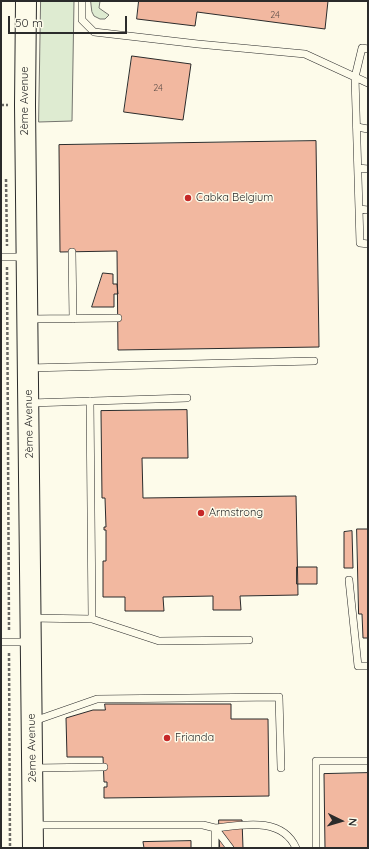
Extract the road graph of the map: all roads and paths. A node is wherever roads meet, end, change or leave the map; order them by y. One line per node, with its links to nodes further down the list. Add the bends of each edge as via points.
1 (26, 1): 17 (street, 2ème Avenue, via 25,105)
2 (82, 1): 4 (lane, via 82,20 94,32 305,54)
3 (368, 49): 4 (lane, via 362,48)
4 (355, 78): 5 (lane); 8 (lane)
5 (368, 83)
6 (6, 105): 7 (path)
7 (6, 112)
8 (357, 127): 9 (lane); 10 (lane)
9 (368, 128)
10 (358, 168): 11 (lane); 13 (lane)
11 (368, 169)
12 (6, 174): 17 (path)
13 (359, 209): 14 (lane); 15 (lane, via 360,243)
14 (368, 210)
15 (368, 244)
16 (72, 252): 19 (lane)
17 (11, 257): 20 (street, 2ème Avenue); 31 (path)
18 (118, 318): 19 (lane)
19 (73, 319): 20 (lane)
20 (27, 320): 22 (street, 2ème Avenue)
21 (314, 361): 22 (lane)
22 (28, 368): 25 (street, 2ème Avenue)
23 (187, 398): 24 (lane)
24 (90, 401): 25 (lane); 28 (lane)
25 (28, 403): 27 (street, 2ème Avenue)
26 (349, 580): 33 (lane, via 358,666)
27 (31, 618): 28 (lane); 32 (street, 2ème Avenue)
28 (92, 619): 29 (lane, via 160,641)
29 (249, 640)
30 (1, 642): 31 (lane)
31 (9, 642): 32 (lane); 41 (path)
32 (31, 642): 34 (street, 2ème Avenue)
33 (368, 666)
34 (32, 722): 37 (street, 2ème Avenue); 38 (lane, via 97,699 279,697)
35 (368, 761): 46 (lane, via 316,761)
36 (104, 767): 37 (lane)
37 (32, 768): 39 (street, 2ème Avenue)
38 (281, 768)
39 (33, 824): 40 (lane, via 203,825); 42 (street, 2ème Avenue)
40 (215, 828): 43 (lane); 44 (lane); 45 (lane, via 268,825 282,831 293,841)
41 (11, 848)
42 (33, 848)
43 (215, 848)
44 (230, 848)
45 (296, 848)
46 (316, 848)

